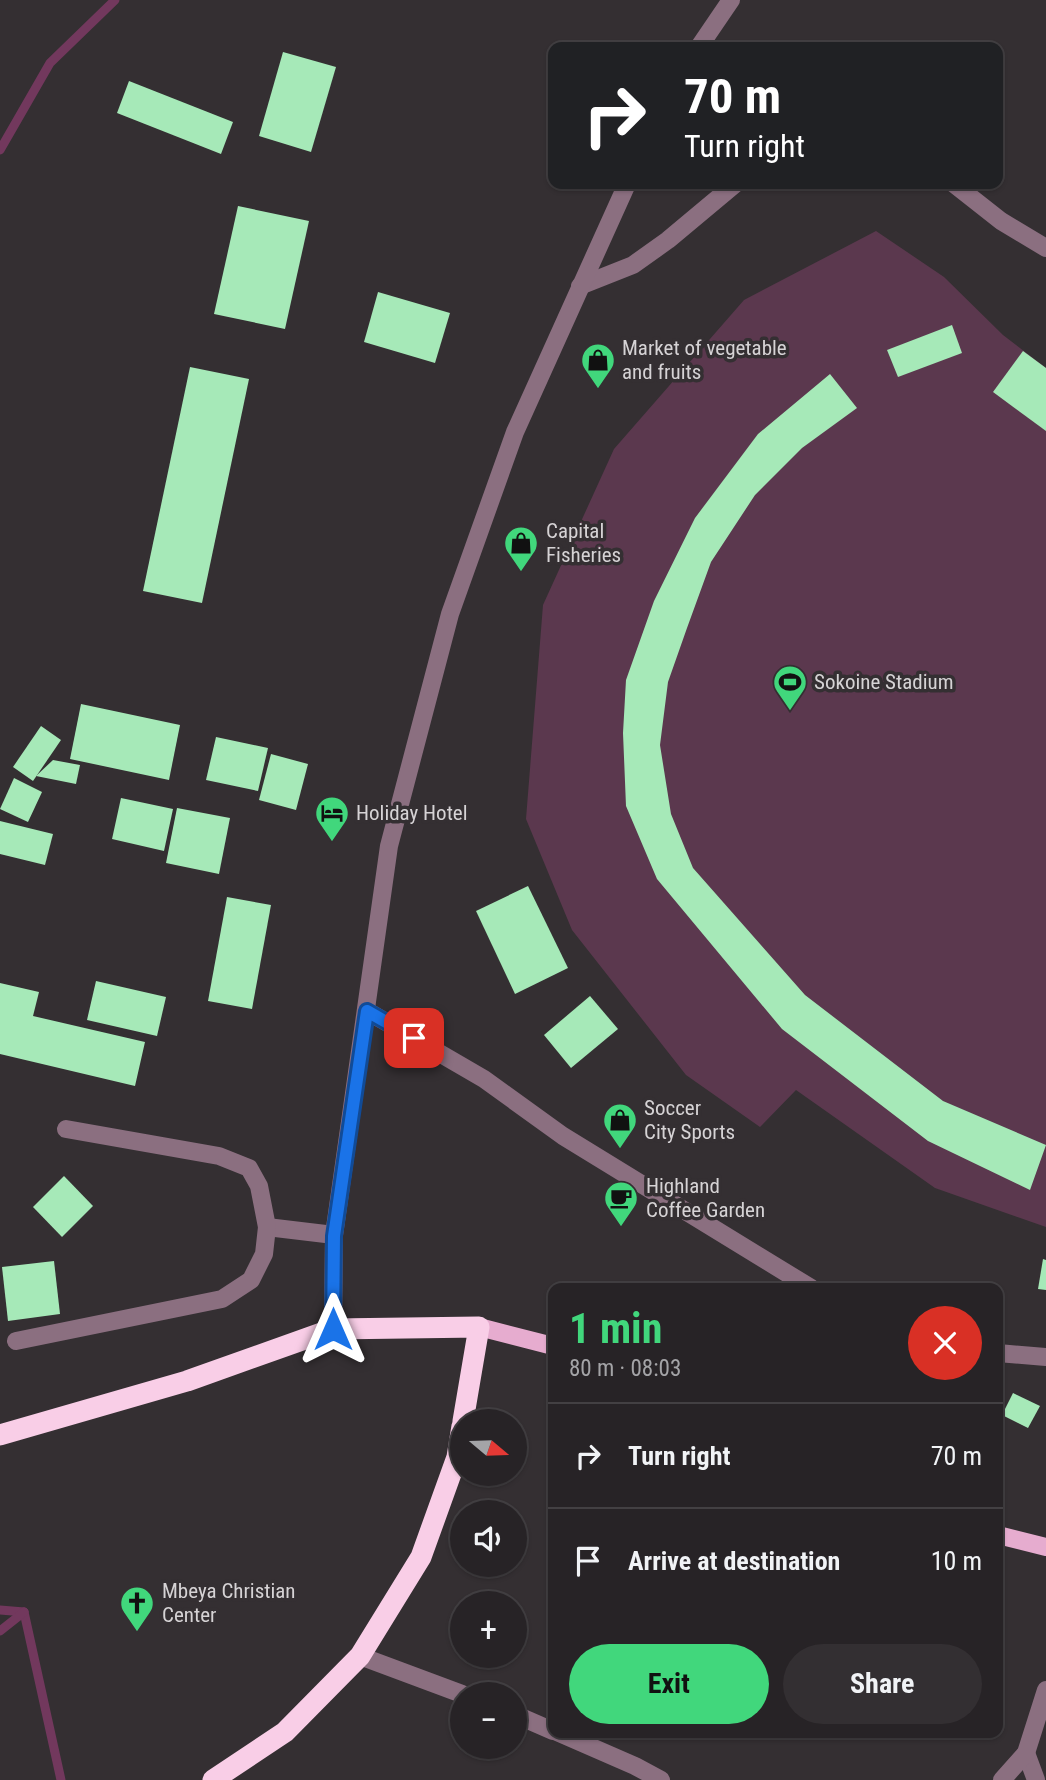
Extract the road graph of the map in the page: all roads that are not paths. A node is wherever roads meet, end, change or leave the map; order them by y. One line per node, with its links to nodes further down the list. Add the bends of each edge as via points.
1 (731, 0): 2 (street)
2 (702, 42)
3 (625, 189): 7 (street)
4 (729, 189): 7 (street, via 632,265)
5 (960, 189): 6 (street)
6 (1046, 248)
7 (580, 286): 8 (street, via 515,432 450,614 389,846)
8 (367, 1011): 11 (street); 12 (street, via 484,1079 563,1136)
9 (66, 1129): 10 (street, via 219,1156 249,1168 259,1186)
10 (267, 1227): 11 (street); 15 (street, via 264,1254 251,1280 222,1299)
11 (334, 1236): 14 (street)
12 (803, 1283)
13 (479, 1327): 14 (highway); 16 (main road); 19 (highway)
14 (333, 1329): 20 (highway, via 187,1381)
15 (16, 1341)
16 (548, 1345)
17 (1003, 1353): 18 (street)
18 (1046, 1357)
19 (464, 1409)
20 (0, 1435)
21 (450, 1476): 24 (highway, via 421,1557)
22 (1003, 1536): 23 (main road)
23 (1046, 1547)
24 (360, 1656): 25 (street); 31 (highway, via 285,1732)
25 (450, 1690)
26 (1046, 1690): 30 (street)
27 (527, 1720): 28 (street)
28 (548, 1729)
29 (569, 1738): 32 (street)
30 (1027, 1753): 33 (street); 34 (street)
31 (213, 1780)
32 (661, 1780)
33 (1002, 1780)
34 (1037, 1780)

